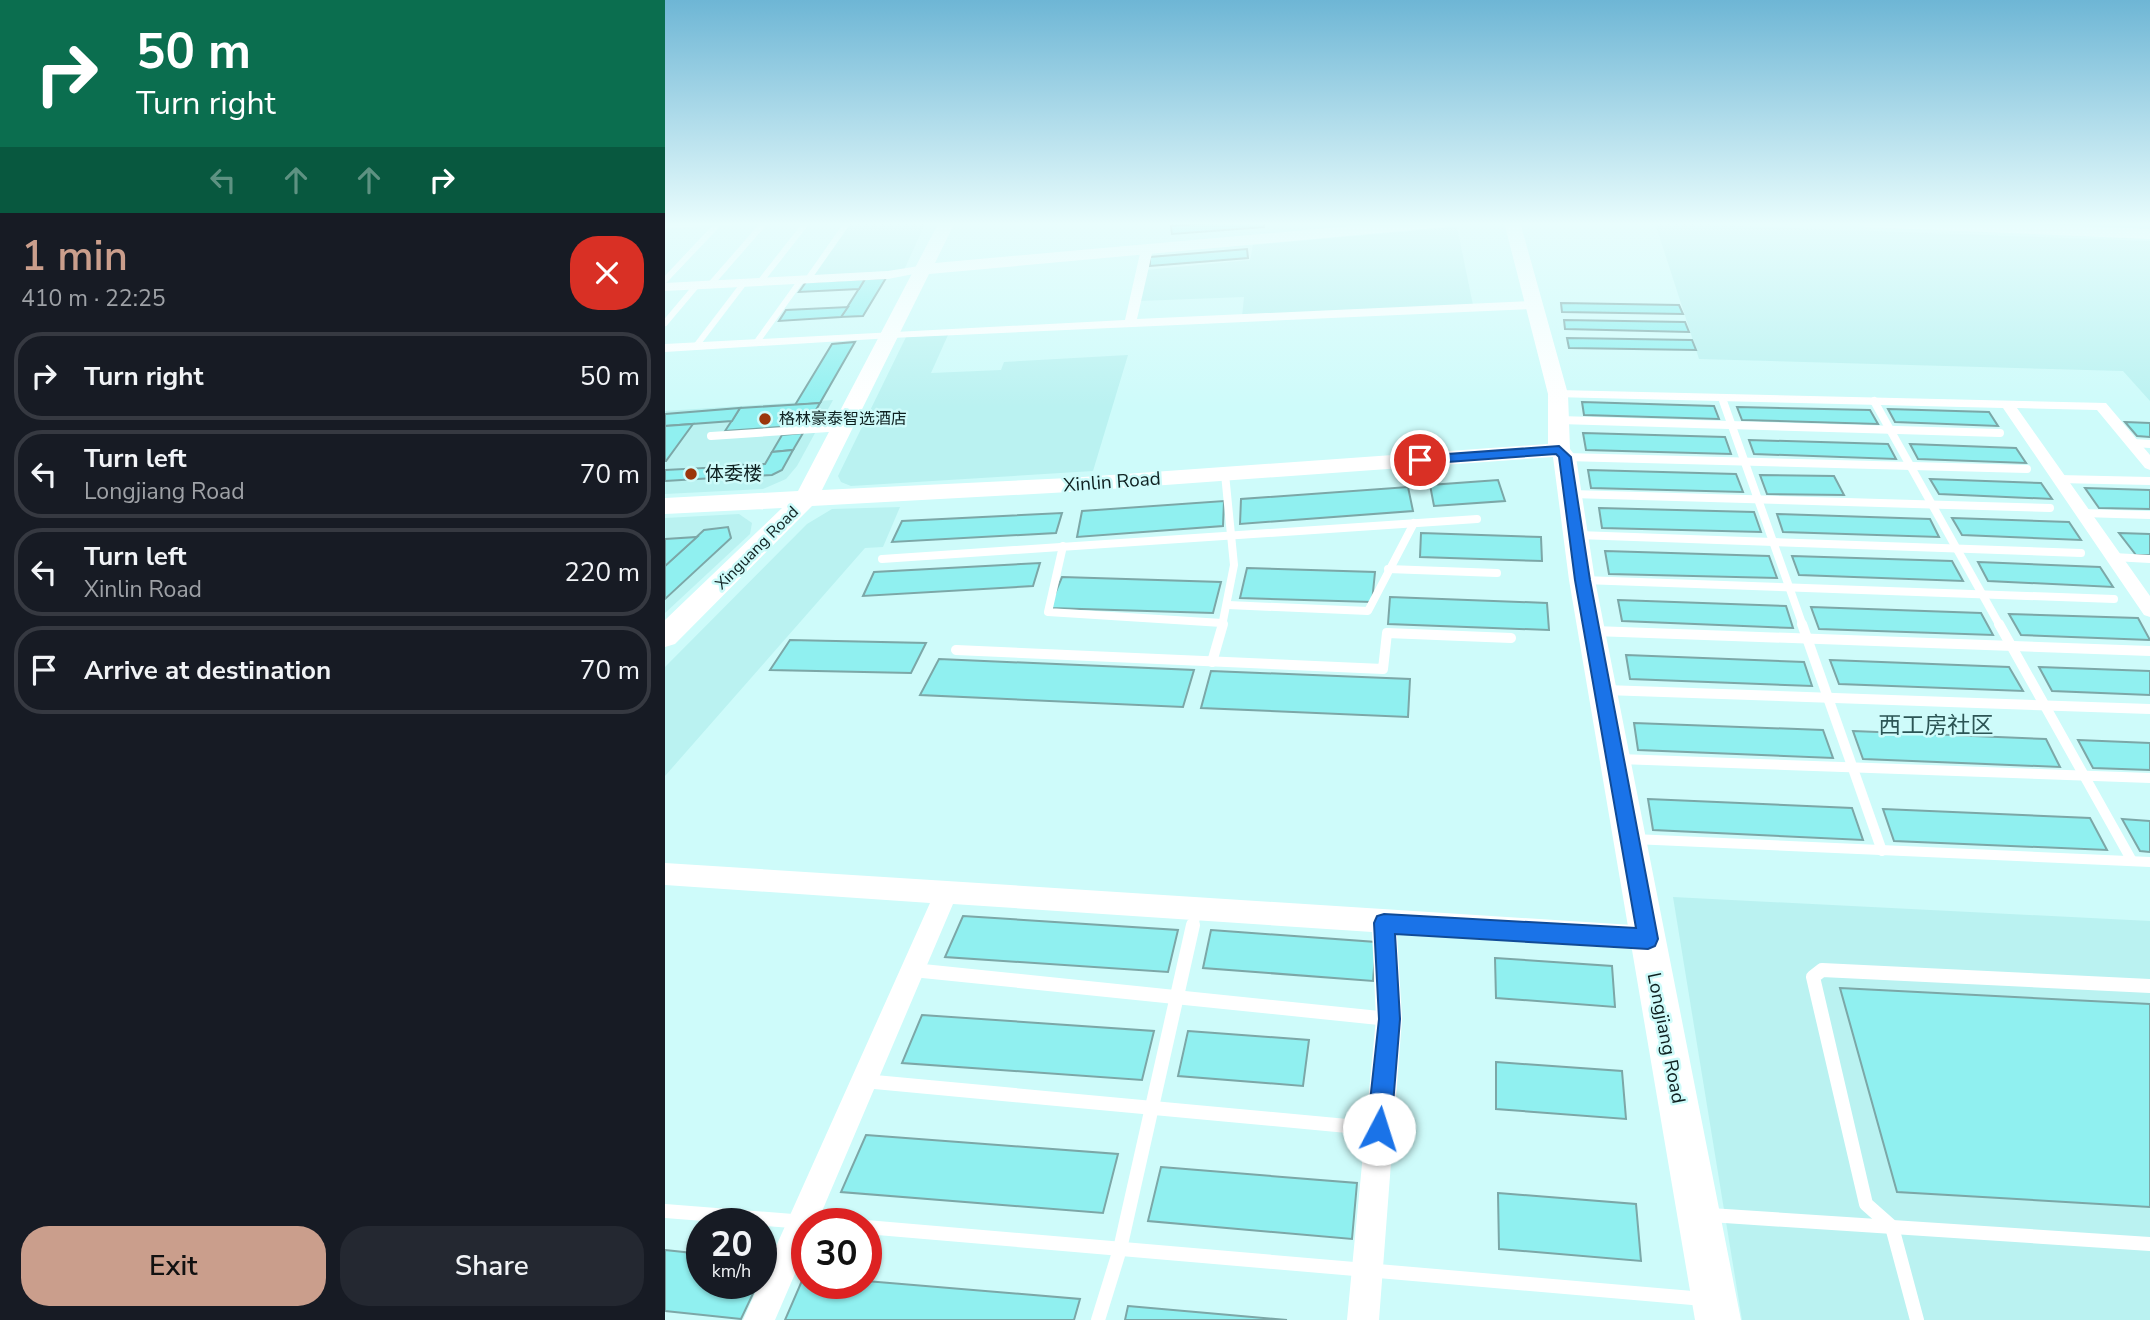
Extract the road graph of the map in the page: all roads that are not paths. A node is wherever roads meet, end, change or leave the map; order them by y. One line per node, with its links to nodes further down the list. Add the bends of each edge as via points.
1 (744, 283): 14 (lane)
2 (732, 284): 7 (street)
3 (801, 284): 13 (lane)
4 (917, 284): 12 (street, Xinguang Road)
5 (1139, 284): 11 (street)
6 (1526, 284): 9 (street, Longjiang Road)
7 (703, 285): 8 (street); 10 (lane)
8 (665, 287)
9 (1531, 305): 11 (street); 22 (street, Longjiang Road)
10 (665, 323)
11 (1129, 324): 12 (street)
12 (891, 334): 13 (street); 20 (street, Xinguang Road)
13 (756, 343): 14 (street)
14 (696, 346): 15 (street)
15 (665, 348)
16 (1722, 398): 17 (street); 19 (lane); 22 (street)
17 (1874, 401): 18 (street); 21 (lane)
18 (2007, 404): 25 (street, via 2101,406); 32 (street)
19 (1731, 425): 21 (lane); 22 (lane); 27 (lane)
20 (843, 427): 24 (lane); 35 (street, Xinguang Road)
21 (1890, 429): 23 (lane); 29 (lane)
22 (1560, 430): 27 (lane); 31 (street, Xinlin Road); 34 (street, Longjiang Road)
23 (2000, 433)
24 (711, 436)
25 (2133, 443): 26 (lane); 28 (street)
26 (2150, 444)
27 (1744, 461): 29 (lane); 36 (lane)
28 (2150, 465)
29 (1910, 466): 30 (lane); 37 (lane)
30 (2027, 469)
31 (1225, 474): 35 (street, Xinlin Road); 44 (lane)
32 (2058, 479): 33 (lane); 40 (street)
33 (2150, 481)
34 (1568, 494): 36 (lane); 45 (street, Longjiang Road)
35 (807, 497): 38 (street, Xinlin Road); 65 (street, Xinguang Road)
36 (1758, 499): 37 (lane); 46 (lane)
37 (1932, 505): 39 (lane); 48 (lane)
38 (665, 506)
39 (2050, 508)
40 (2082, 513): 41 (lane); 50 (street)
41 (2150, 515)
42 (1478, 519): 43 (lane)
43 (1413, 523): 44 (lane); 53 (lane)
44 (1231, 535): 47 (lane); 61 (lane, via 1234,565)
45 (1575, 535): 46 (lane); 55 (street, Longjiang Road)
46 (1773, 542): 48 (lane); 58 (lane)
47 (1063, 546): 51 (lane); 63 (lane, via 1048,612)
48 (1957, 549): 49 (lane); 59 (lane)
49 (2081, 553)
50 (2113, 557): 52 (lane); 56 (street)
51 (882, 559)
52 (2150, 559)
53 (1388, 569): 54 (lane); 61 (lane, via 1367,611)
54 (1497, 573)
55 (1582, 580): 58 (lane); 64 (street, Longjiang Road)
56 (2130, 581): 57 (street); 62 (street)
57 (2150, 582)
58 (1789, 587): 59 (lane); 67 (lane)
59 (1982, 594): 60 (lane); 68 (lane)
60 (2114, 598)
61 (1228, 605): 63 (lane)
62 (2150, 610)
63 (1222, 623): 71 (lane)
64 (1591, 631): 67 (lane); 72 (street, Longjiang Road)
65 (665, 637)
66 (1511, 638): 71 (lane, via 1387,633 1383,669)
67 (1808, 640): 68 (lane); 73 (lane)
68 (2012, 646): 70 (lane); 74 (lane)
69 (956, 650): 71 (lane)
70 (2150, 651)
71 (1212, 662)
72 (1602, 690): 73 (lane); 76 (street, Longjiang Road)
73 (1828, 697): 74 (lane); 77 (lane)
74 (2045, 705): 75 (lane); 78 (lane)
75 (2150, 709)
76 (1615, 759): 77 (lane); 80 (street, Longjiang Road)
77 (1853, 767): 78 (lane); 81 (lane)
78 (2084, 775): 79 (lane); 82 (lane)
79 (2150, 778)
80 (1630, 839): 81 (lane); 88 (street, Longjiang Road)
81 (1882, 851): 82 (lane)
82 (2132, 861): 83 (lane)
83 (2150, 862)
84 (665, 874): 85 (street)
85 (946, 893): 86 (street); 89 (street)
86 (1197, 909): 87 (street); 91 (lane)
87 (1384, 923): 88 (street); 92 (street)
88 (1648, 939): 98 (street, Longjiang Road)
89 (912, 970): 91 (lane); 93 (street)
90 (2150, 986): 100 (lane, via 1822,970 1813,977 1866,1204)
91 (1177, 997): 92 (lane); 94 (lane)
92 (1389, 1019): 95 (street)
93 (863, 1081): 94 (lane); 96 (street)
94 (1152, 1108): 95 (lane); 103 (lane)
95 (1379, 1129): 105 (street)
96 (815, 1208)
97 (665, 1211): 99 (lane)
98 (1700, 1215): 100 (lane); 106 (street, Longjiang Road)
99 (791, 1222)
100 (1892, 1227): 102 (lane); 110 (lane)
101 (882, 1228): 103 (lane)
102 (2150, 1244)
103 (1120, 1249): 105 (lane); 108 (lane)
104 (791, 1258): 107 (street)
105 (1368, 1270): 106 (lane); 109 (street)
106 (1716, 1310)
107 (759, 1320)
108 (1098, 1320)
109 (1363, 1320)
110 (1917, 1320)

